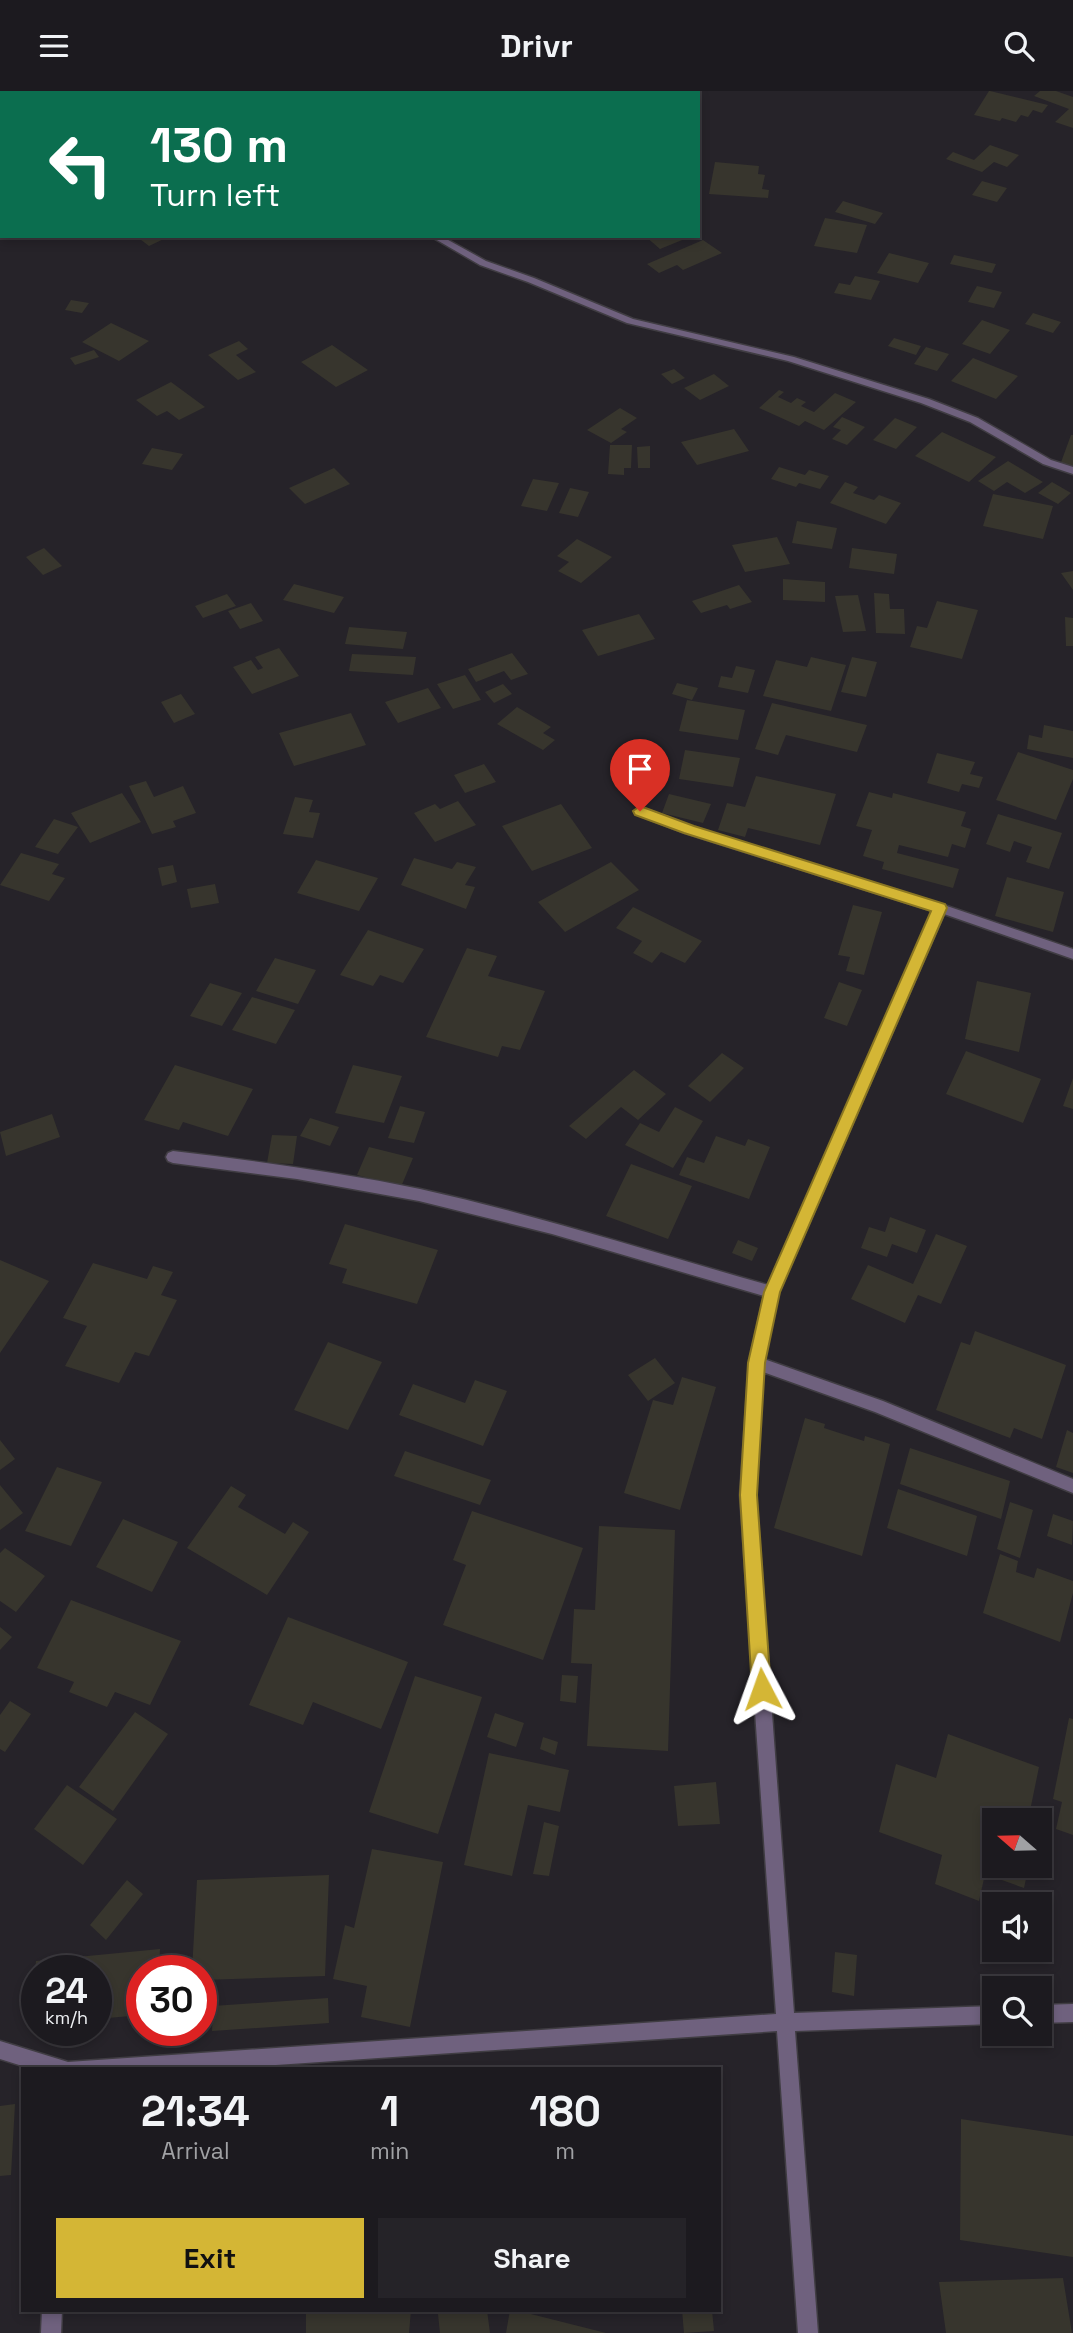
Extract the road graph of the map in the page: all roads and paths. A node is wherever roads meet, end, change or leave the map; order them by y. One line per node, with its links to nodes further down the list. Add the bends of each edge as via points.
1 (438, 238): 2 (street, via 483,263 630,321 791,359 925,401)
2 (1073, 471)
3 (640, 811): 4 (street)
4 (940, 908): 5 (street); 7 (street)
5 (1073, 954)
6 (173, 1157): 7 (street, via 287,1170 421,1196)
7 (772, 1292): 8 (street)
8 (756, 1363): 9 (street, via 878,1406); 13 (street, via 748,1495)
9 (1073, 1486)
10 (1073, 2013): 11 (street)
11 (1052, 2014)
12 (982, 2015): 13 (street)
13 (784, 2022): 16 (street); 19 (street)
14 (0, 2050): 15 (street)
15 (57, 2067)
16 (102, 2067)
17 (52, 2312): 18 (street)
18 (51, 2333)
19 (808, 2333)

